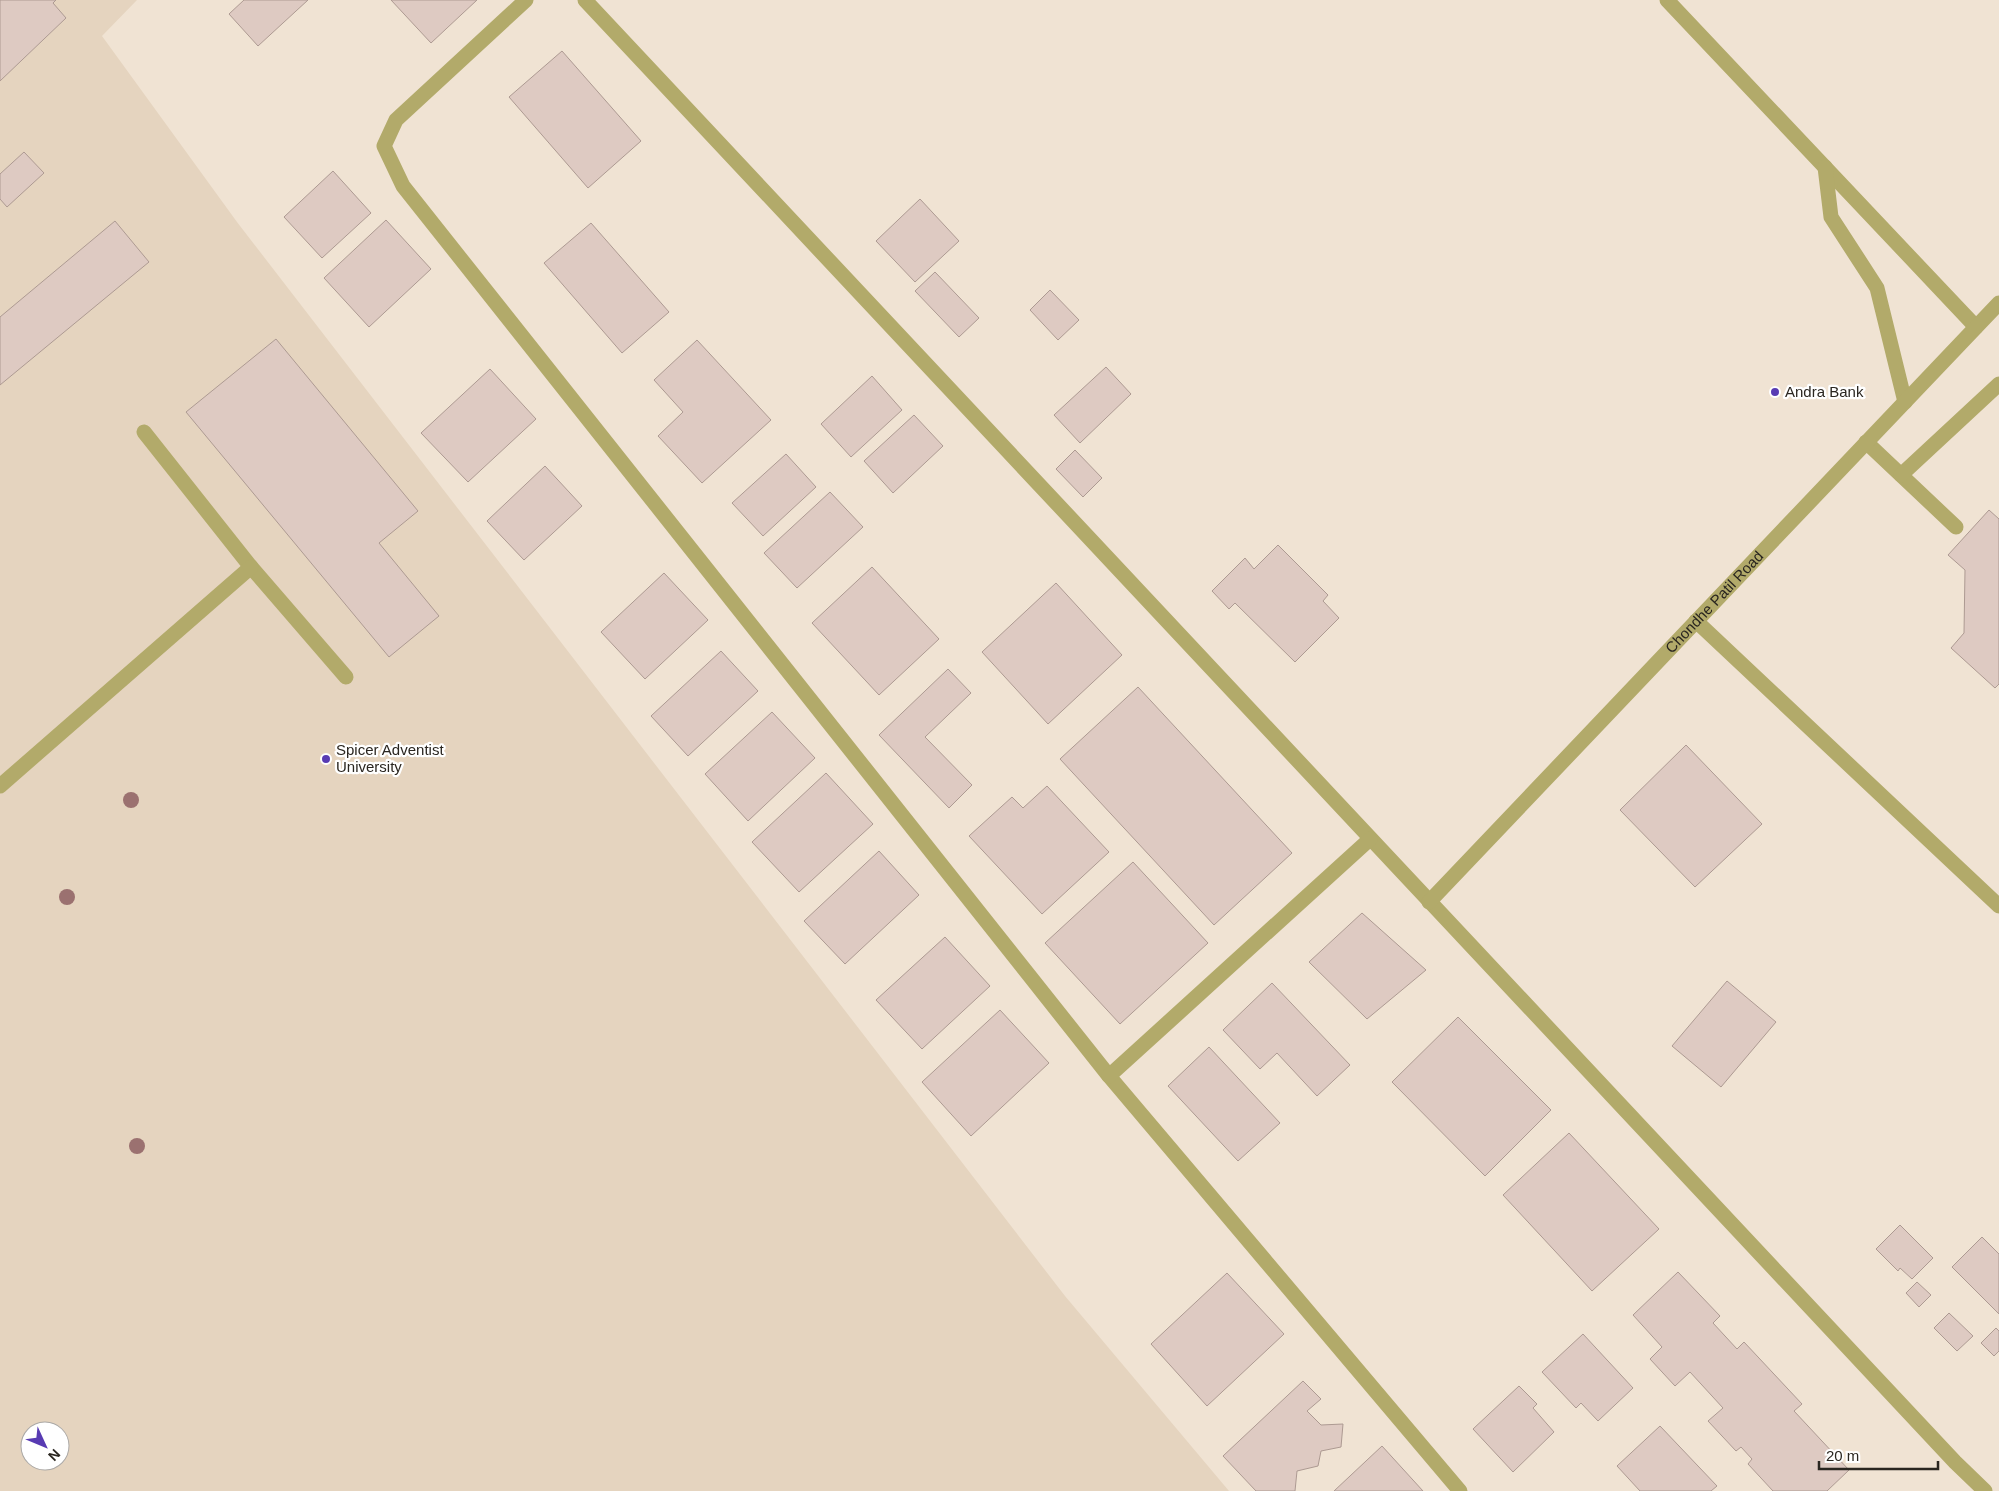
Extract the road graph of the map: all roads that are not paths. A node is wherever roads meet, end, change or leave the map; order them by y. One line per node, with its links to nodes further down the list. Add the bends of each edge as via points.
1 (526, 0): 20 (street, via 396,120 384,146 403,186)
2 (585, 0): 17 (street)
3 (1667, 0): 4 (street)
4 (1825, 167): 6 (street); 8 (street, via 1831,217 1877,288)
5 (1999, 303): 6 (street, Chondhe Patil Road)
6 (1976, 327): 8 (street, Chondhe Patil Road)
7 (1999, 384): 11 (street)
8 (1905, 402): 10 (street, Chondhe Patil Road)
9 (144, 432): 13 (street)
10 (1866, 442): 11 (street); 14 (street, Chondhe Patil Road)
11 (1901, 476): 12 (street)
12 (1956, 527)
13 (251, 566): 15 (street); 16 (street)
14 (1696, 621): 18 (street, Chondhe Patil Road); 19 (street)
15 (346, 677)
16 (0, 786)
17 (1370, 839): 18 (street); 20 (street)
18 (1429, 902): 22 (street)
19 (1999, 906)
20 (1109, 1076): 21 (street)
21 (1460, 1491)
22 (1984, 1491)

